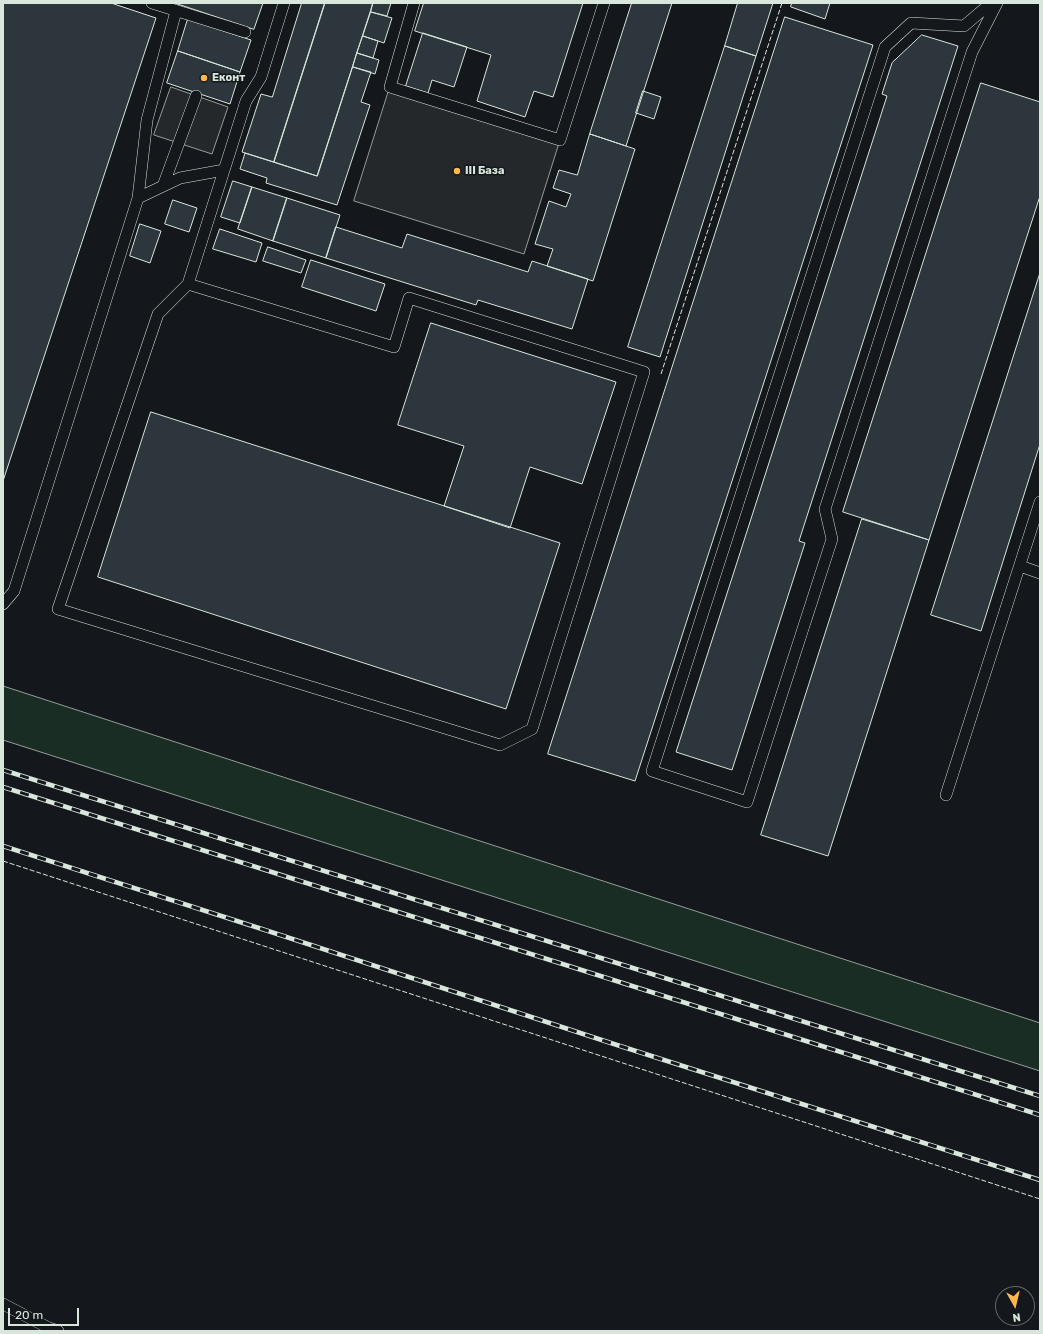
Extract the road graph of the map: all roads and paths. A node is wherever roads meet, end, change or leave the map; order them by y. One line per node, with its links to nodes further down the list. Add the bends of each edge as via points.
1 (152, 3): 7 (lane)
2 (284, 3): 10 (lane, via 261,77 246,101)
3 (414, 3): 4 (lane, via 390,87 560,140)
4 (604, 3)
5 (991, 3): 6 (lane, via 964,26 911,23 885,47 652,771 747,802 832,539 825,509 972,52)
6 (997, 3)
7 (176, 11): 8 (lane); 12 (lane, via 147,120)
8 (245, 32)
9 (196, 96): 11 (lane)
10 (224, 170): 11 (lane, via 180,178); 13 (lane)
11 (163, 186): 12 (lane)
12 (138, 198): 17 (lane, via 14,591)
13 (188, 284): 13 (lane, via 394,347 409,298 644,372 532,728 500,746 58,609 158,314)
14 (1040, 502): 15 (lane)
15 (1020, 566): 16 (lane); 18 (lane)
16 (1040, 573)
17 (3, 604)
18 (946, 795)
19 (3, 1304): 20 (lane)
20 (58, 1331)

